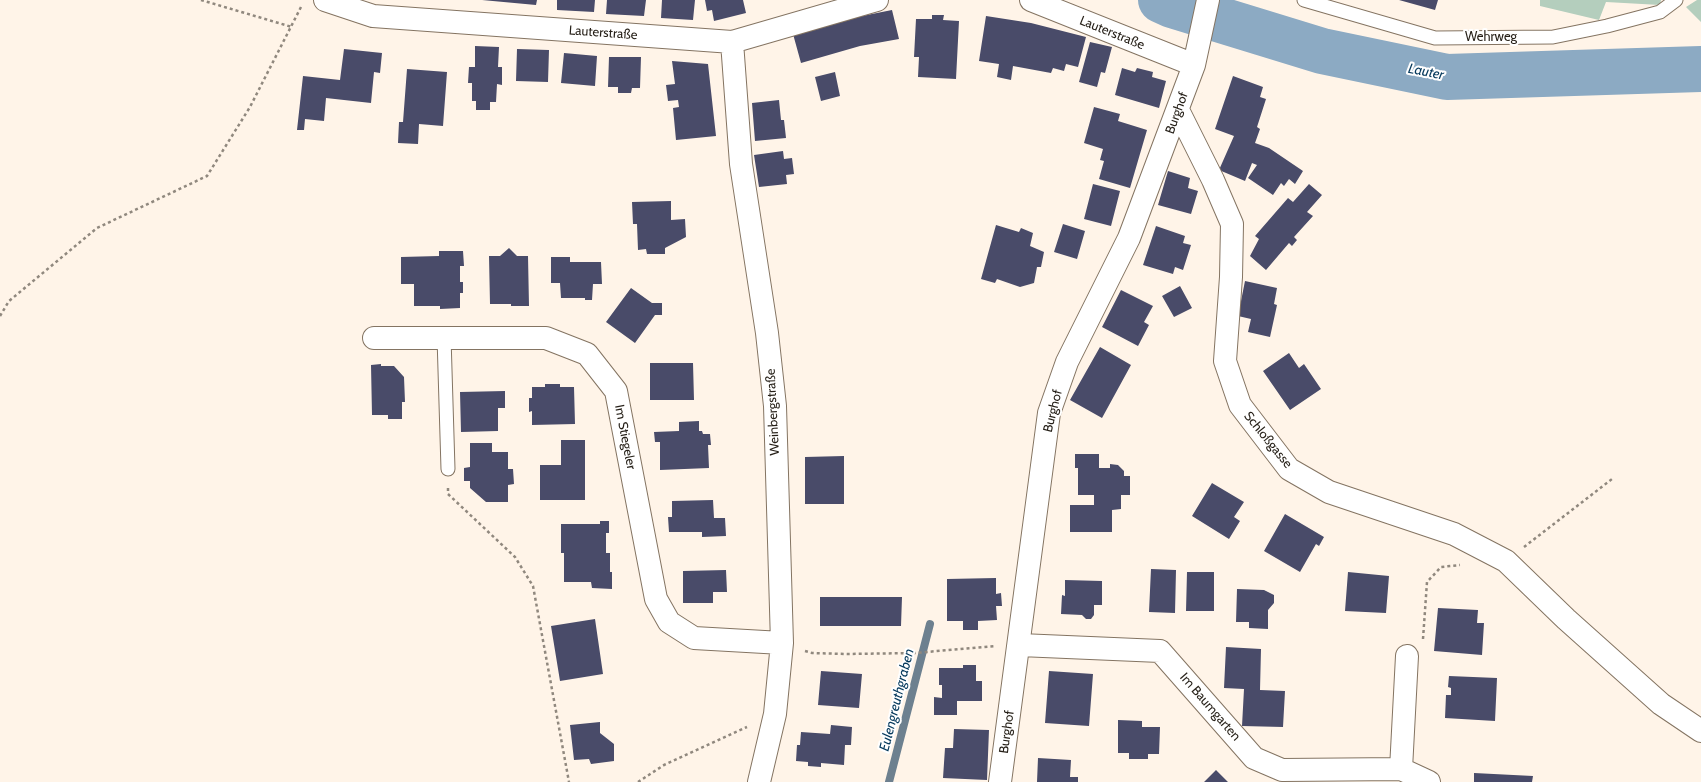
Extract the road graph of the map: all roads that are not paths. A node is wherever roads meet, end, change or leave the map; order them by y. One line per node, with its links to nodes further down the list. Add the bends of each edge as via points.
1 (325, 0): 7 (street, Lauterstraße, via 373,16)
2 (877, 0): 7 (street, Lauterstraße)
3 (1031, 0): 8 (street, Lauterstraße)
4 (1208, 0): 8 (street, Burghof)
5 (1304, 0): 6 (lane, Wehrweg, via 1427,36 1443,38 1553,37 1660,12)
6 (1676, 0)
7 (732, 42): 13 (street, Weinbergstraße, via 741,164 767,333 774,406)
8 (1194, 65): 9 (street, Burghof)
9 (1178, 110): 14 (street, Burghof, via 1129,238 1066,362 1049,413); 16 (street, Schloßgasse, via 1232,224 1225,361 1240,405 1289,469 1329,492 1454,534 1506,561 1661,704)
10 (444, 337): 11 (street, Im Stiegeler); 12 (lane); 13 (street, Im Stiegeler, via 546,338 587,354 616,391 656,599 669,622 694,638)
11 (374, 338)
12 (448, 469)
13 (782, 643): 18 (street, Weinbergstraße, via 775,714)
14 (1020, 645): 17 (street, Im Baumgarten, via 1160,651 1254,758 1282,770); 19 (street, Burghof)
15 (1407, 656): 17 (street)
16 (1701, 732)
17 (1401, 769): 20 (street, Im Baumgarten)
18 (759, 782)
19 (1000, 782)
20 (1430, 782)

